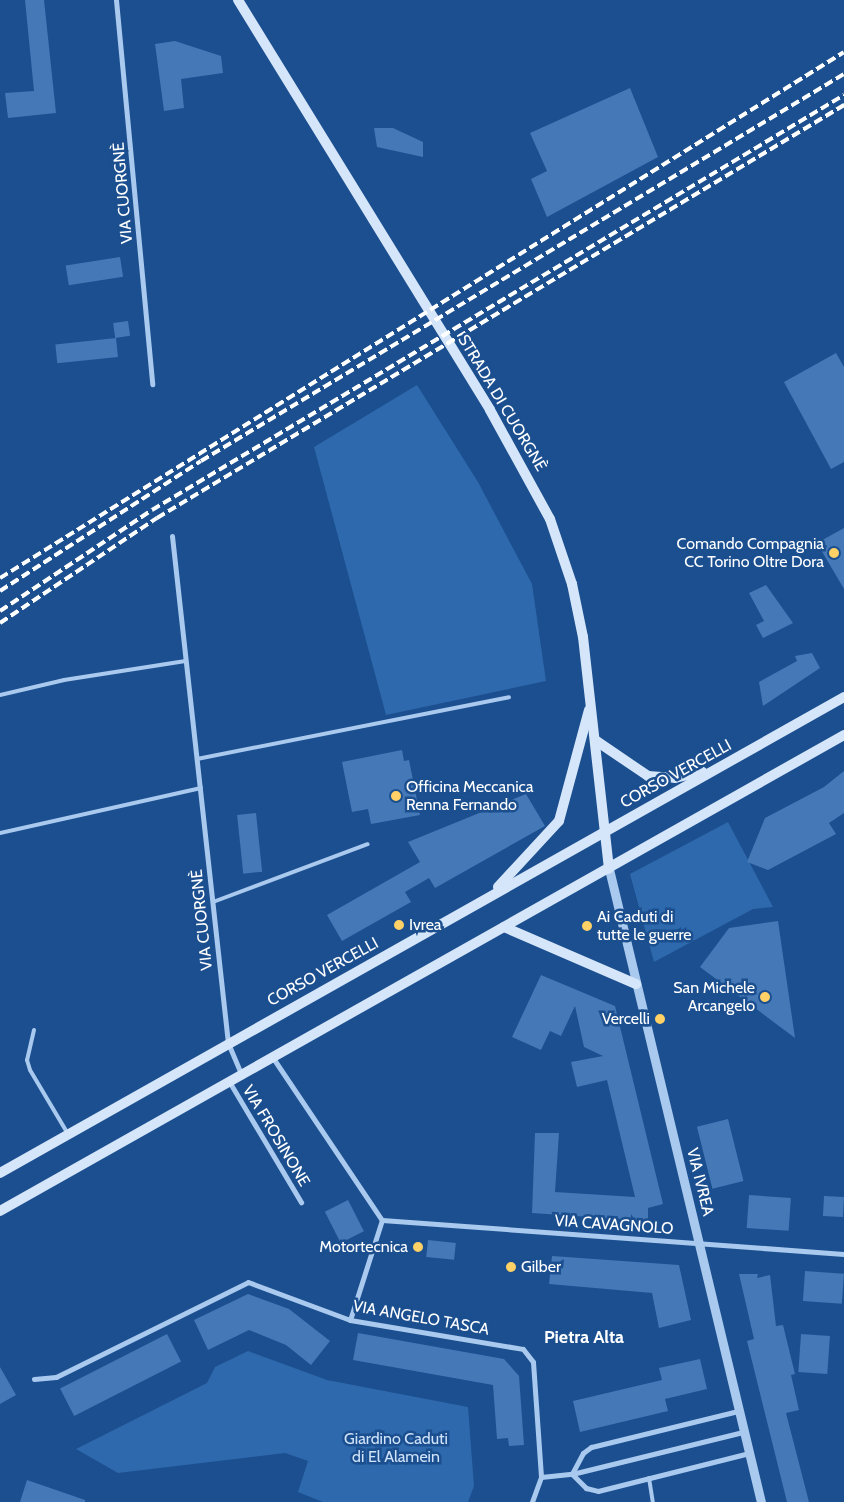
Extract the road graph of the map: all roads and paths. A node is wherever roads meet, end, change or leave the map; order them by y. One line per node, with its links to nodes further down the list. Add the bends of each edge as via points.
1 (116, 0): 3 (street, VIA CUORGNÈ)
2 (238, 0): 9 (main road, STRADA DI CUORGNÈ, via 463,365 550,519 578,608)
3 (152, 384)
4 (172, 536): 5 (street, VIA CUORGNÈ)
5 (186, 661): 6 (lane, via 64,680); 12 (street, VIA CUORGNÈ)
6 (0, 695)
7 (509, 697): 12 (lane)
8 (844, 697): 13 (main road, CORSO VERCELLI)
9 (591, 705): 11 (main road, STRADA DI CUORGNÈ); 19 (main road, via 559,821 540,848)
10 (844, 735): 18 (main road)
11 (595, 740): 13 (main road, via 648,776 675,778); 15 (main road, STRADA DI CUORGNÈ)
12 (197, 759): 14 (street, VIA CUORGNÈ)
13 (715, 769): 15 (main road, CORSO VERCELLI)
14 (200, 788): 16 (lane); 20 (street, VIA CUORGNÈ)
15 (604, 830): 18 (main road, STRADA DI CUORGNÈ); 19 (main road, CORSO VERCELLI)
16 (0, 833)
17 (368, 844): 20 (lane)
18 (609, 869): 21 (main road); 22 (street, VIA IVREA)
19 (487, 899): 24 (main road, CORSO VERCELLI)
20 (213, 902): 24 (street, VIA CUORGNÈ)
21 (504, 927): 22 (main road); 25 (main road)
22 (636, 984): 33 (street, VIA IVREA)
23 (34, 1030): 28 (lane, via 27,1060)
24 (228, 1043): 26 (street, VIA CUORGNÈ); 28 (main road, CORSO VERCELLI)
25 (273, 1058): 26 (main road); 32 (street)
26 (242, 1076): 27 (main road)
27 (230, 1083): 30 (street, VIA FROSINONE); 31 (main road)
28 (68, 1134): 29 (main road, CORSO VERCELLI)
29 (0, 1173)
30 (301, 1202)
31 (0, 1212)
32 (382, 1220): 33 (street, VIA CAVAGNOLO); 35 (street)
33 (700, 1244): 34 (street, VIA CAVAGNOLO); 37 (street, VIA IVREA)
34 (844, 1254)
35 (350, 1320): 36 (street, VIA ANGELO TASCA, via 248,1282 56,1377); 41 (street, VIA ANGELO TASCA, via 523,1349 530,1354)
36 (34, 1379)
37 (738, 1410): 38 (street, VIA IVREA); 40 (street, via 591,1447 583,1453)
38 (743, 1432): 39 (street, VIA IVREA); 40 (street)
39 (749, 1453): 42 (street); 45 (street, VIA IVREA)
40 (572, 1474): 41 (street); 42 (street, via 586,1488 598,1491)
41 (542, 1477): 43 (street, VIA ANGELO TASCA)
42 (649, 1478): 44 (lane)
43 (532, 1502)
44 (653, 1502)
45 (761, 1502)

